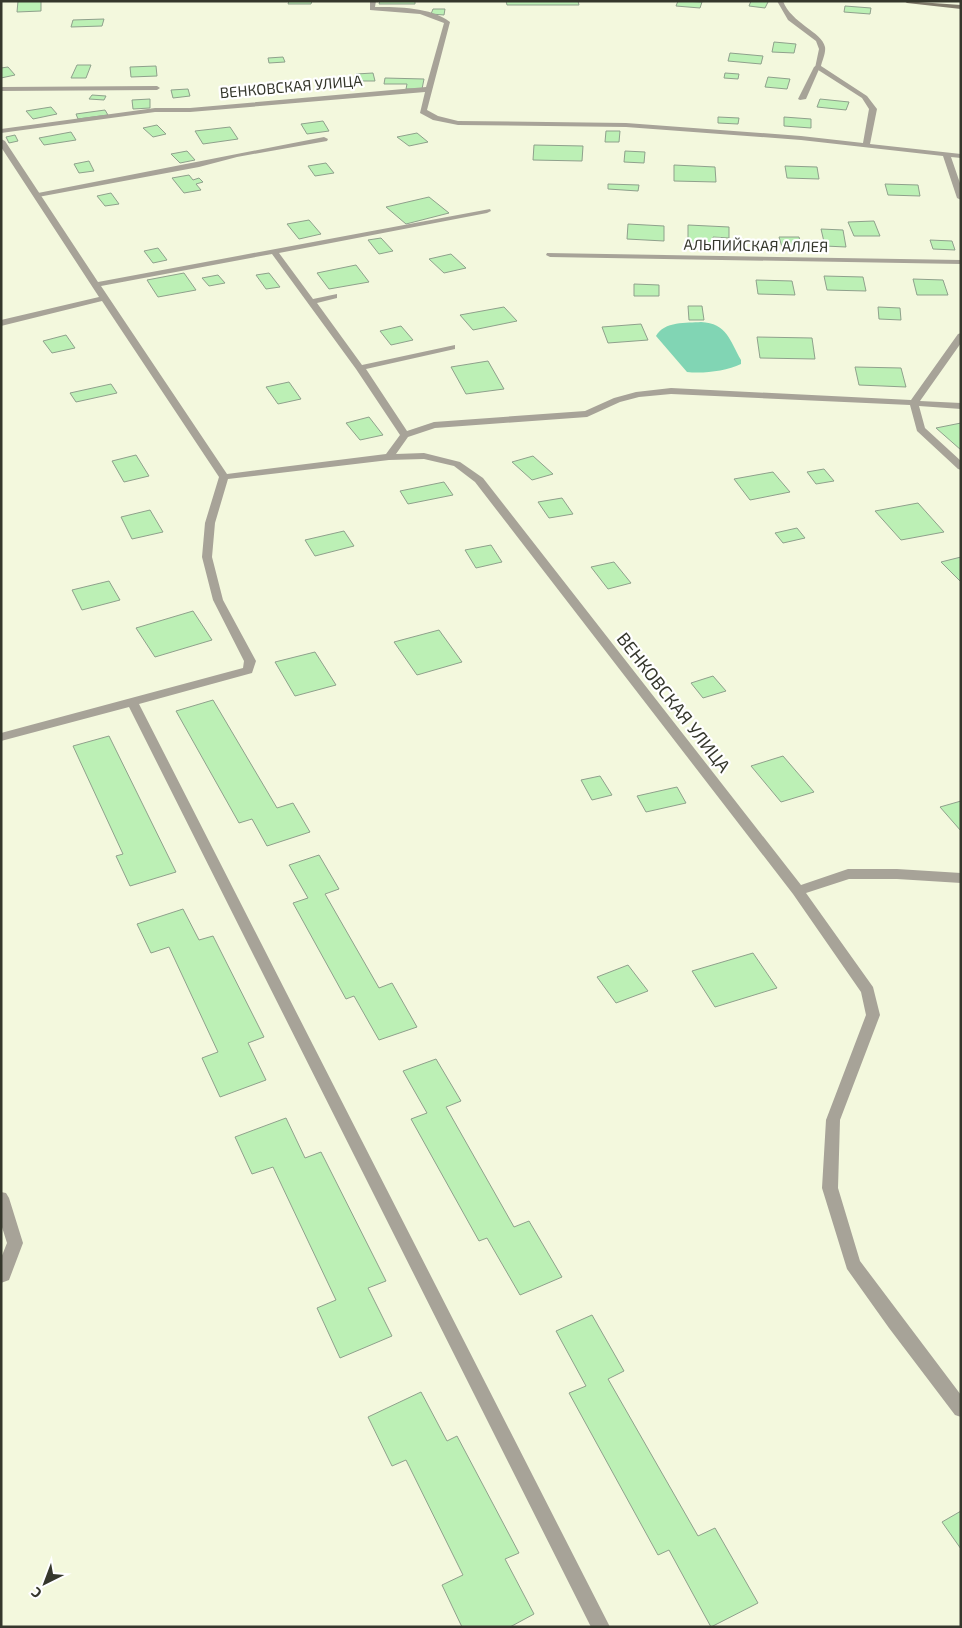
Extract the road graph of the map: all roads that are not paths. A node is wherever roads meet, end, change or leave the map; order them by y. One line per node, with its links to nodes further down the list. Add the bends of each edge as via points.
1 (373, 1): 8 (street, via 372,9 409,10 447,22)
2 (780, 1): 5 (street, via 796,25 819,40 822,49)
3 (907, 1): 4 (main road)
4 (961, 7)
5 (817, 67): 9 (street); 13 (street, via 865,97 872,109)
6 (158, 88): 7 (street)
7 (1, 89)
8 (430, 89): 10 (street, ВЕНКОВСКАЯ УЛИЦА, via 190,110 155,110); 13 (street, via 423,111 458,123 626,125)
9 (802, 99)
10 (1, 131)
11 (324, 139): 16 (street)
12 (1, 141): 16 (street)
13 (866, 144): 14 (street)
14 (947, 156): 15 (street); 17 (street)
15 (961, 156)
16 (38, 195): 22 (street)
17 (961, 198)
18 (486, 211): 19 (street)
19 (274, 251): 22 (street); 25 (street)
20 (550, 255): 21 (street, АЛЬПИЙСКАЯ АЛЛЕЯ)
21 (961, 262)
22 (95, 285): 24 (street)
23 (334, 296): 25 (street)
24 (104, 298): 26 (street); 35 (street)
25 (310, 302): 29 (street)
26 (1, 323)
27 (961, 336): 30 (street)
28 (452, 347): 29 (street)
29 (360, 368): 32 (street)
30 (914, 404): 31 (street); 32 (street, via 670,391 617,400 587,414 434,425); 34 (street, via 920,429)
31 (961, 406)
32 (405, 435): 33 (street)
33 (388, 457): 35 (street, ВЕНКОВСКАЯ УЛИЦА); 39 (street, ВЕНКОВСКАЯ УЛИЦА, via 424,456 457,464 479,480)
34 (961, 467)
35 (224, 477): 36 (street, via 210,524 207,557 218,600 250,661 248,670)
36 (132, 702): 37 (street); 43 (street)
37 (1, 737)
38 (961, 878): 39 (street, via 848,874)
39 (798, 891): 42 (street, ВЕНКОВСКАЯ УЛИЦА, via 868,991 873,1015 833,1120 830,1188 853,1264)
40 (1, 1198): 41 (street, via 15,1242)
41 (1, 1276)
42 (961, 1409)
43 (601, 1627)

